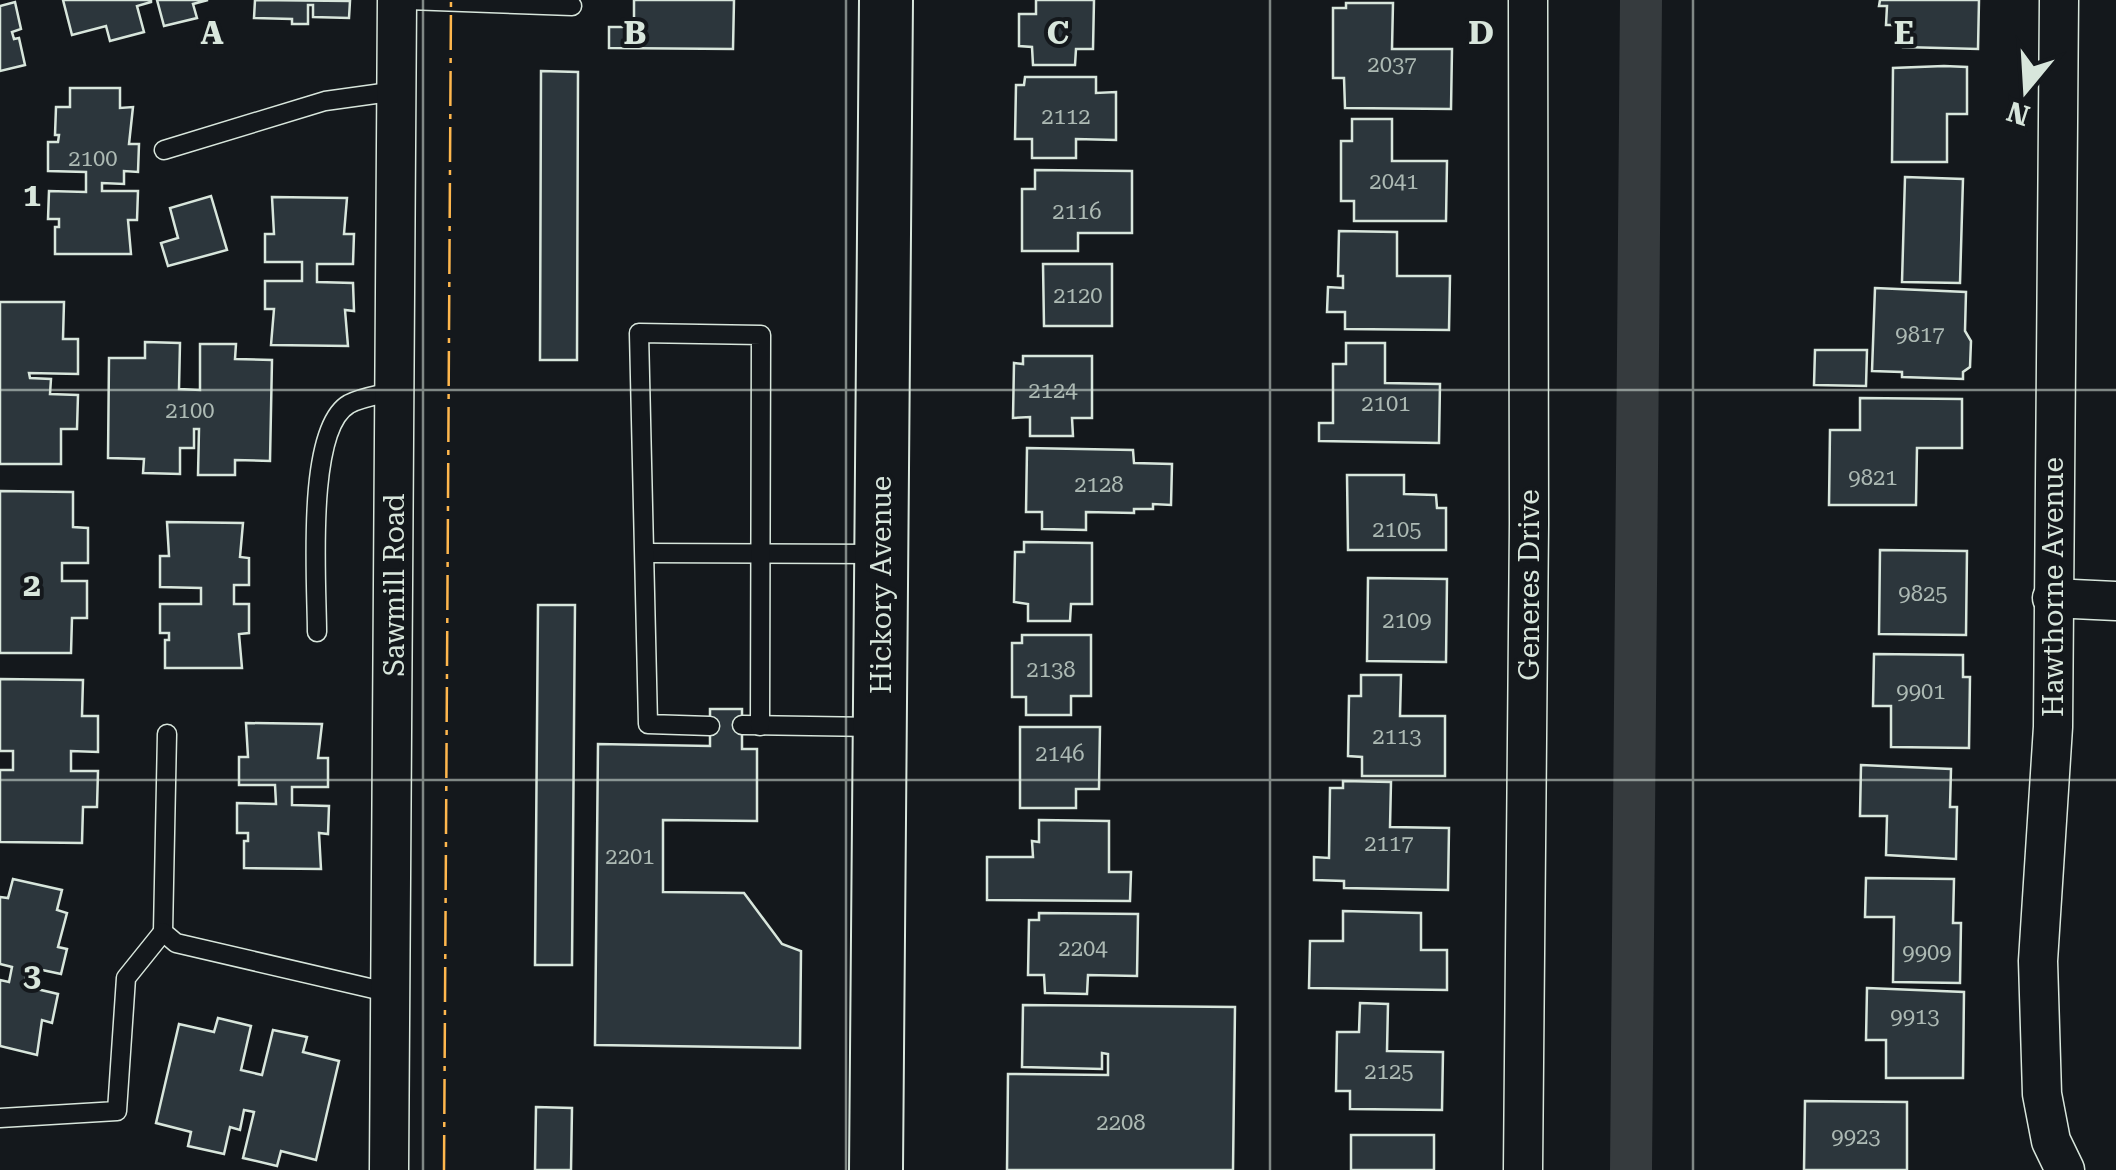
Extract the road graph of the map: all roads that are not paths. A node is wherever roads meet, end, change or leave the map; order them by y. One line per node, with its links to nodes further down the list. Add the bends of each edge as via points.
1 (397, 0): 7 (street, Sawmill Road)
2 (408, 0): 6 (lane)
3 (886, 0): 12 (street, Hickory Avenue)
4 (1528, 0): 24 (street, Generes Drive)
5 (2059, 0): 13 (street, Hawthorne Avenue)
6 (572, 6)
7 (397, 91): 8 (lane, via 326,101); 9 (street, Sawmill Road)
8 (164, 150)
9 (395, 390): 15 (lane, via 347,405 326,436 318,474); 20 (street, Sawmill Road)
10 (646, 553): 11 (lane); 11 (lane, via 639,333 762,335); 16 (lane, via 648,724)
11 (761, 554): 12 (lane); 17 (lane, via 751,726)
12 (881, 554): 17 (street, Hickory Avenue)
13 (2052, 598): 14 (street); 25 (street, Hawthorne Avenue, via 2053,727 2038,961 2042,1094 2050,1141)
14 (2116, 601)
15 (317, 632)
16 (710, 726)
17 (880, 728): 23 (street, Hickory Avenue)
18 (167, 734): 19 (lane)
19 (163, 932): 20 (lane, via 176,943); 21 (lane, via 126,978 117,1111)
20 (392, 993): 22 (street, Sawmill Road)
21 (0, 1118)
22 (390, 1170)
23 (876, 1170)
24 (1523, 1170)
25 (2065, 1170)

